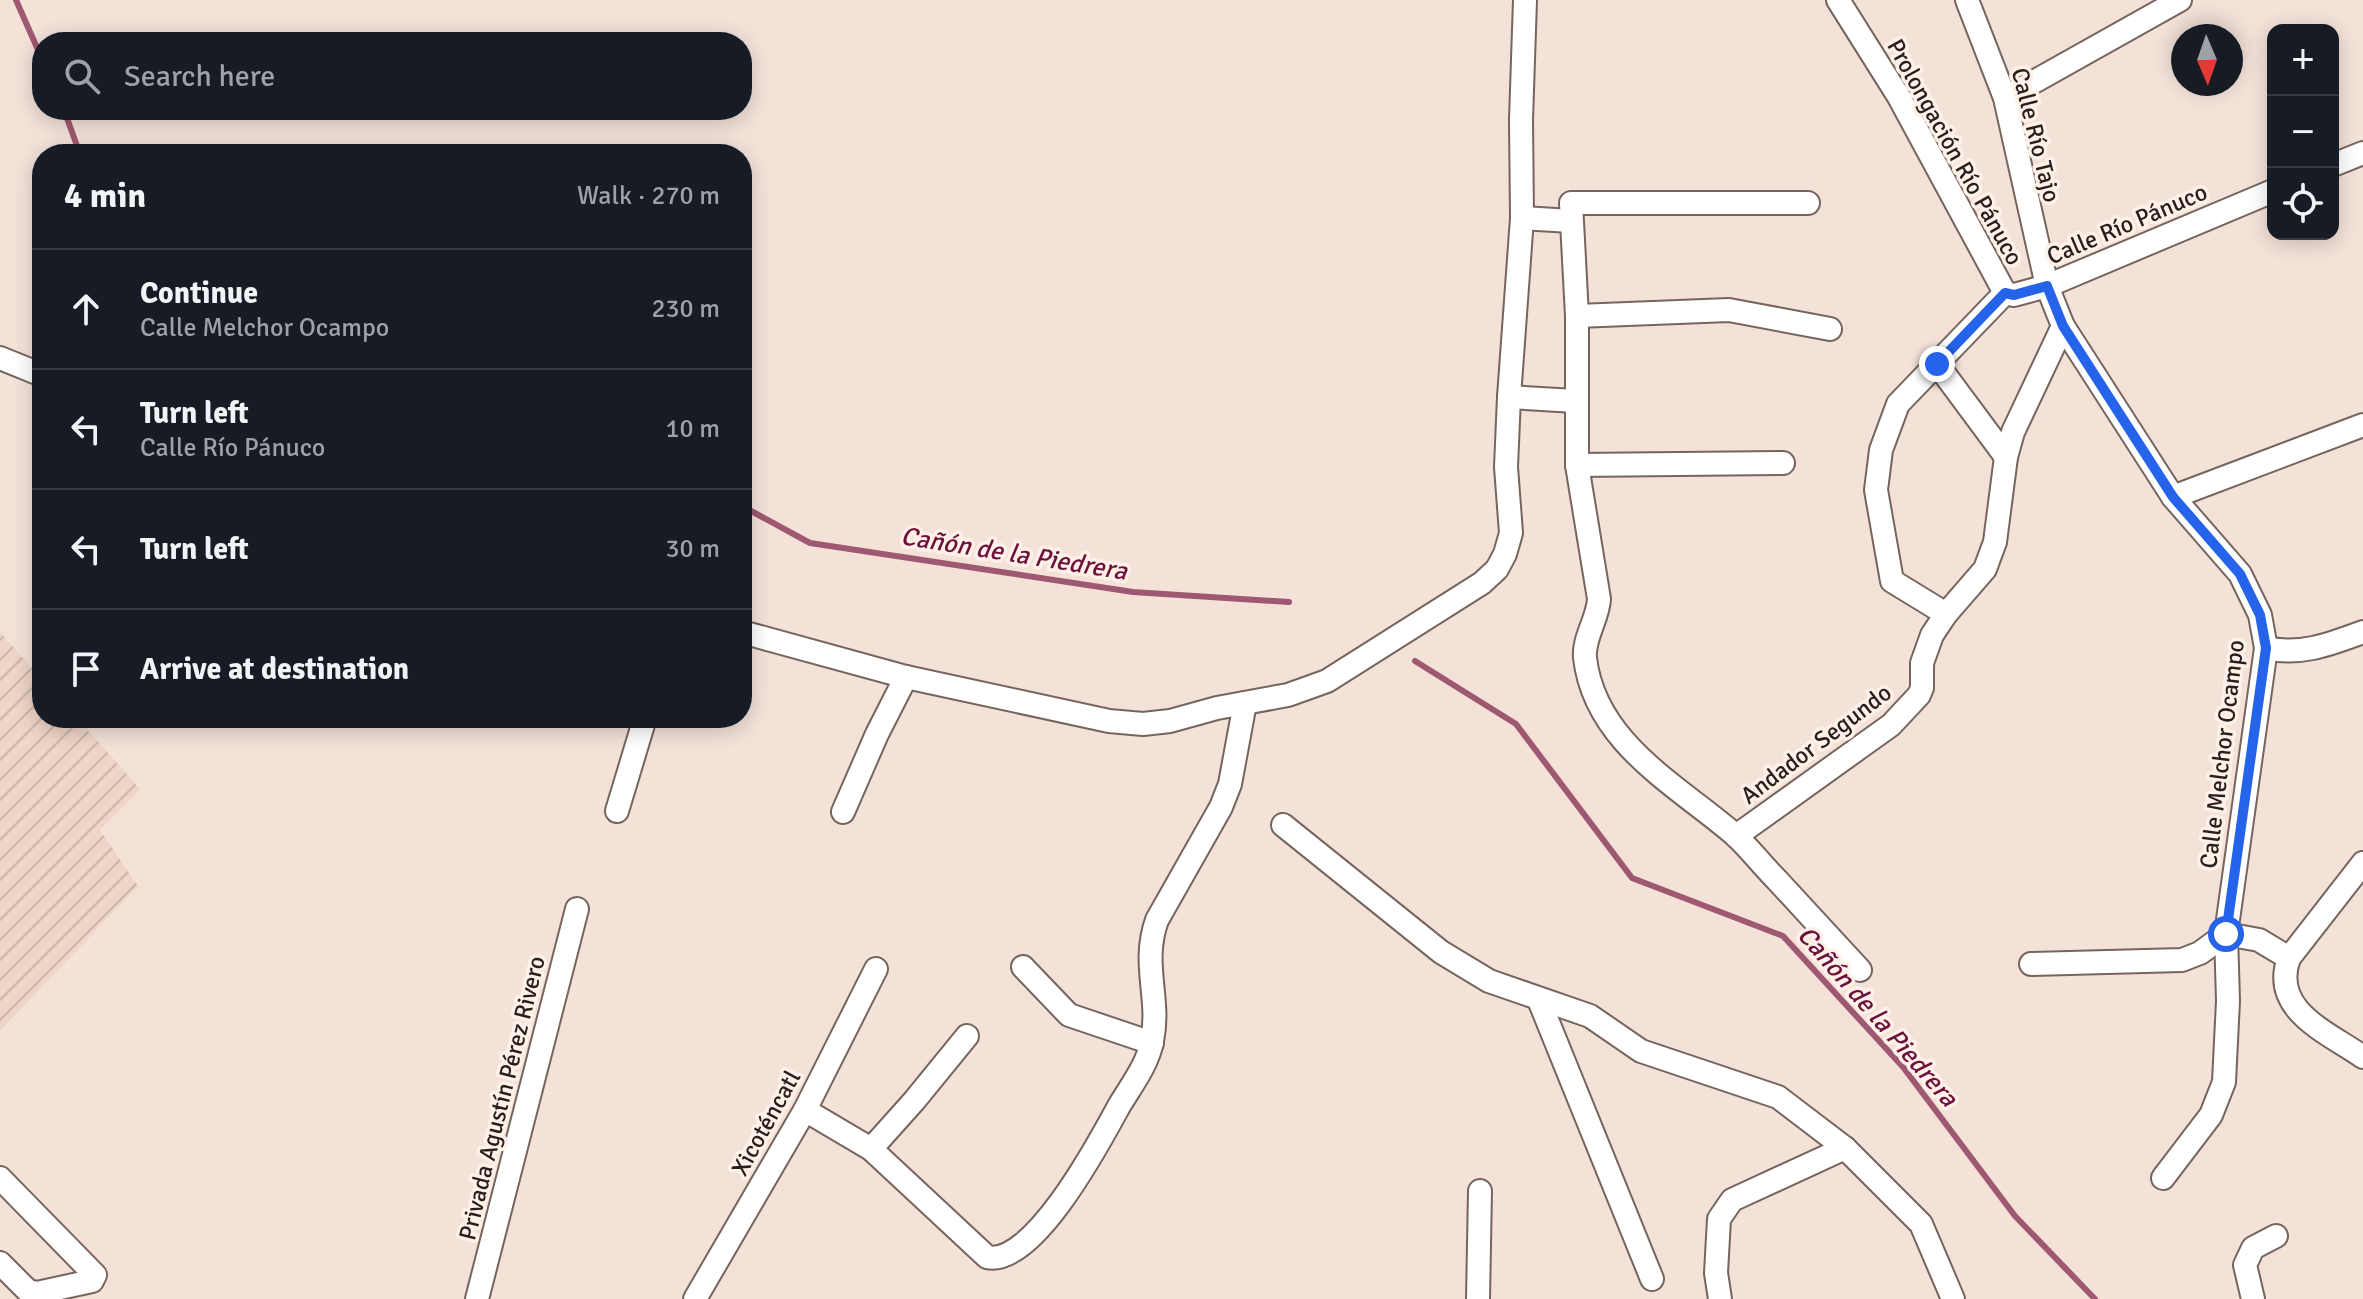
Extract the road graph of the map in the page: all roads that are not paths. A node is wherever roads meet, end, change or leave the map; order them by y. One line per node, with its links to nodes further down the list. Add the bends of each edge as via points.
1 (1525, 0): 10 (street)
2 (1838, 0): 13 (street, Prolongación Río Pánuco, via 1899,97)
3 (1967, 0): 5 (street, Calle Río Tajo)
4 (2180, 0): 5 (street)
5 (2005, 98): 12 (street, Calle Río Tajo)
6 (2363, 153): 7 (street)
7 (2339, 163)
8 (2267, 194): 12 (street, Calle Río Pánuco)
9 (1808, 203): 11 (street, via 1571,203)
10 (1522, 218): 11 (street); 20 (street)
11 (1571, 221): 14 (street)
12 (2047, 286): 13 (street, Calle Río Pánuco, via 2014,295); 15 (street, Calle Melchor Ocampo)
13 (2003, 291): 18 (street)
14 (1577, 316): 16 (street, via 1729,310); 21 (street)
15 (2063, 326): 23 (street); 26 (street, Calle Melchor Ocampo)
16 (1830, 329)
17 (0, 358): 19 (street)
18 (1937, 364): 23 (street); 27 (street, via 1898,404 1881,450 1876,490 1892,581)
19 (32, 371)
20 (1509, 397): 21 (street); 32 (street, via 1506,467 1511,533 1497,569 1327,681)
21 (1575, 401): 25 (street)
22 (2363, 425): 26 (street)
23 (2006, 457): 27 (street, via 1995,542 1985,569)
24 (1783, 463): 25 (street)
25 (1577, 465): 37 (street, via 1599,599 1585,657 1598,700 1624,741 1673,788)
26 (2173, 497): 30 (street, Calle Melchor Ocampo, via 2240,574 2260,615)
27 (1946, 614): 37 (street, Andador Segundo, via 1932,635 1922,663 1922,688 1913,702 1891,725)
28 (2363, 632): 30 (street, via 2322,648)
29 (752, 635): 31 (street)
30 (2266, 648): 40 (street, Calle Melchor Ocampo)
31 (906, 677): 32 (street, via 1143,724); 35 (street)
32 (1245, 703): 48 (street, via 1221,807 1151,935)
33 (642, 728): 34 (street)
34 (617, 811)
35 (843, 812)
36 (1283, 825): 46 (street, via 1441,952 1489,981)
37 (1736, 836): 45 (street)
38 (2363, 863): 41 (street)
39 (577, 909): 59 (street, Privada Agustín Pérez Rivero)
40 (2226, 934): 41 (street, via 2259,940); 42 (street, via 2182,960); 54 (street, Calle Melchor Ocampo, via 2224,1082 2211,1115)
41 (2289, 958): 49 (street, via 2285,989 2290,1002)
42 (2031, 964)
43 (1023, 967): 48 (street, via 1069,1015)
44 (876, 969): 50 (street, Xicoténcatl)
45 (1860, 970)
46 (1539, 1000): 51 (street, via 1590,1016 1641,1051 1778,1097); 58 (street)
47 (967, 1036): 52 (street)
48 (1152, 1043): 52 (street, via 1077,1181 1030,1236 1003,1256 987,1257)
49 (2363, 1057)
50 (805, 1110): 52 (street); 60 (street, Xicoténcatl)
51 (1845, 1148): 62 (street, via 1732,1200 1719,1219); 63 (street, via 1921,1224)
52 (871, 1149)
53 (0, 1178): 57 (street, via 95,1275 92,1281 37,1293 28,1291)
54 (2163, 1178)
55 (1480, 1191): 61 (street)
56 (2276, 1236): 64 (street, via 2253,1248 2245,1265)
57 (0, 1263)
58 (1652, 1279)
59 (477, 1299)
60 (695, 1299)
61 (1478, 1299)
62 (1720, 1299)
63 (1953, 1299)
64 (2253, 1299)

